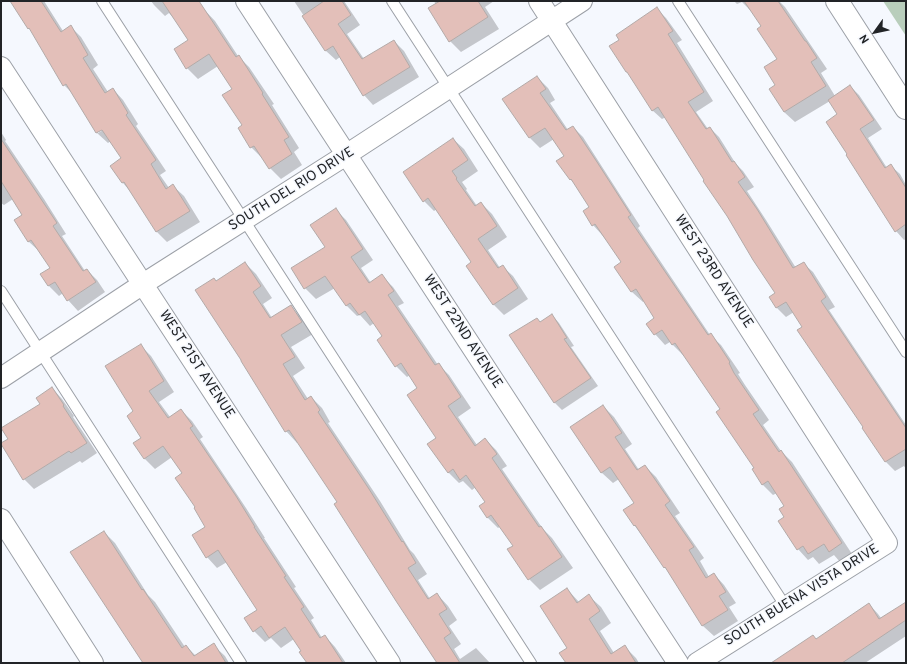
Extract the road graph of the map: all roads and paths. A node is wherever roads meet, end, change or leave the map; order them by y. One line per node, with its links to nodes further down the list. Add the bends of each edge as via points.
1 (102, 1): 13 (lane)
2 (246, 1): 12 (street, WEST 22ND AVENUE)
3 (392, 1): 10 (lane)
4 (539, 1): 8 (street, WEST 23RD AVENUE)
5 (582, 1): 8 (street, SOUTH DEL RIO DRIVE)
6 (678, 1): 17 (lane)
7 (837, 1): 11 (main road)
8 (552, 21): 10 (street, SOUTH DEL RIO DRIVE); 20 (street, WEST 23RD AVENUE)
9 (1, 67): 14 (street, WEST 21ST AVENUE)
10 (449, 88): 12 (street, SOUTH DEL RIO DRIVE); 21 (lane)
11 (906, 108)
12 (346, 155): 13 (street, SOUTH DEL RIO DRIVE); 26 (street, WEST 22ND AVENUE)
13 (244, 220): 14 (street, SOUTH DEL RIO DRIVE); 25 (lane)
14 (143, 284): 16 (street, SOUTH DEL RIO DRIVE); 24 (street, WEST 21ST AVENUE)
15 (1, 291): 16 (lane)
16 (40, 352): 18 (street, SOUTH DEL RIO DRIVE); 23 (lane)
17 (906, 352)
18 (1, 378)
19 (1, 520): 22 (street)
20 (887, 543): 21 (street, SOUTH BUENA VISTA DRIVE)
21 (786, 607): 27 (street, SOUTH BUENA VISTA DRIVE)
22 (93, 663)
23 (240, 663)
24 (390, 663)
25 (531, 663)
26 (678, 663)
27 (697, 663)

